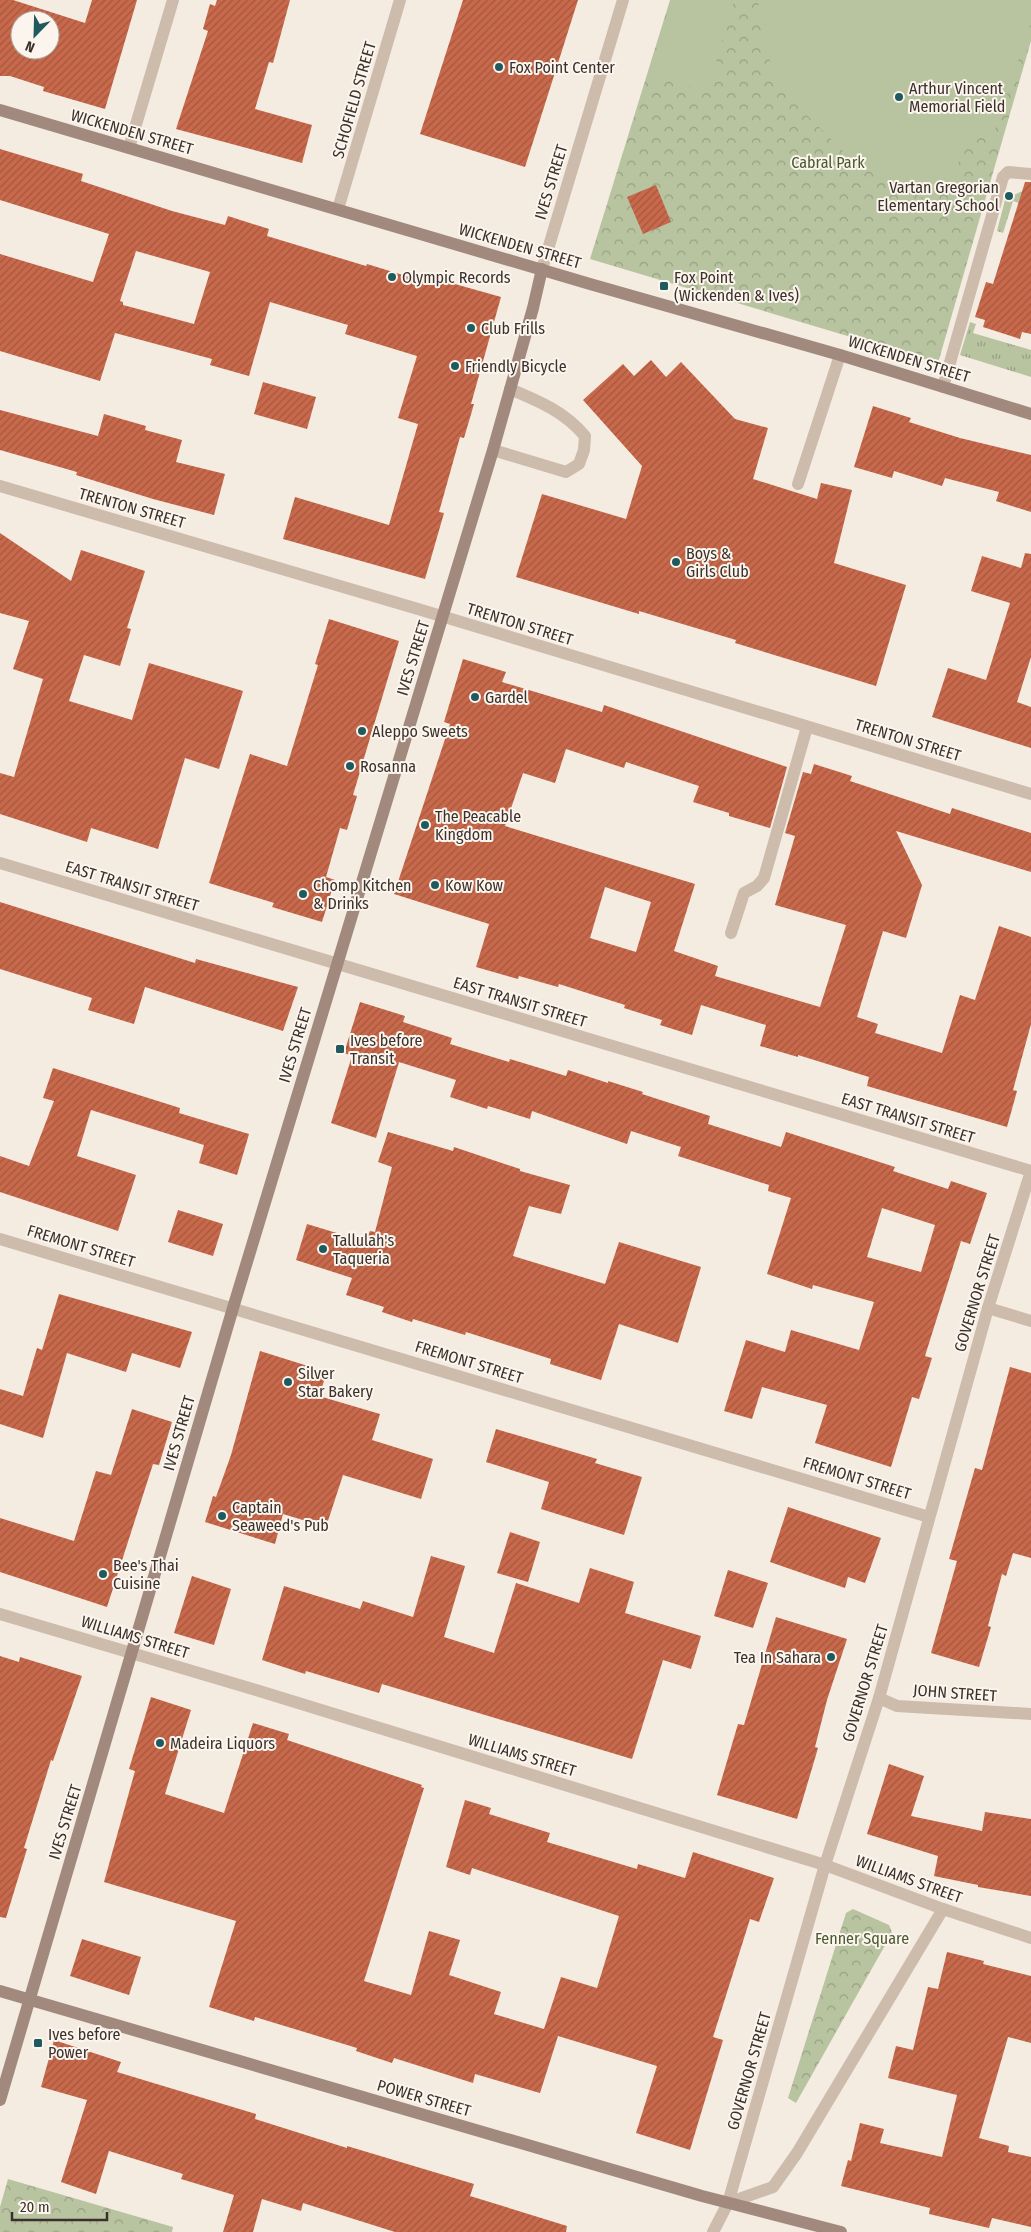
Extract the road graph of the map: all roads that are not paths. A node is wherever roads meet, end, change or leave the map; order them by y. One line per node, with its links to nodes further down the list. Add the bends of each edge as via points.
1 (173, 0): 5 (street)
2 (400, 0): 7 (street, SCHOFIELD STREET)
3 (623, 0): 8 (street, IVES STREET)
4 (0, 110): 5 (street, WICKENDEN STREET)
5 (129, 148): 7 (street, WICKENDEN STREET)
6 (1031, 174): 10 (street, via 1008,172 1003,178)
7 (338, 209): 8 (street, WICKENDEN STREET)
8 (542, 269): 9 (street, WICKENDEN STREET); 11 (street, IVES STREET)
9 (840, 355): 10 (street, WICKENDEN STREET); 14 (street)
10 (943, 387): 12 (street, WICKENDEN STREET)
11 (510, 390): 13 (street, IVES STREET); 13 (street, via 546,404 574,422 585,436 584,450 579,464 566,472)
12 (1031, 414)
13 (493, 450): 16 (street, IVES STREET)
14 (798, 484)
15 (0, 486): 16 (street, TRENTON STREET)
16 (442, 617): 17 (street, TRENTON STREET); 21 (street, IVES STREET)
17 (807, 727): 18 (street, TRENTON STREET); 20 (street, via 764,878 744,893)
18 (1031, 794)
19 (0, 863): 21 (street, EAST TRANSIT STREET)
20 (731, 932)
21 (337, 964): 22 (street, EAST TRANSIT STREET); 24 (street, IVES STREET)
22 (1031, 1171): 25 (street, GOVERNOR STREET)
23 (0, 1238): 24 (street, FREMONT STREET)
24 (232, 1308): 27 (street, FREMONT STREET); 29 (street, IVES STREET)
25 (988, 1308): 26 (street); 27 (street, GOVERNOR STREET)
26 (1031, 1321)
27 (930, 1517): 30 (street, GOVERNOR STREET)
28 (0, 1614): 29 (street, WILLIAMS STREET)
29 (132, 1653): 32 (street, WILLIAMS STREET); 36 (street, IVES STREET)
30 (880, 1698): 31 (street, JOHN STREET, via 897,1706); 32 (street, GOVERNOR STREET)
31 (1031, 1714)
32 (825, 1865): 33 (street, WILLIAMS STREET); 38 (street, GOVERNOR STREET)
33 (943, 1909): 34 (street, WILLIAMS STREET); 38 (street, via 797,2153 773,2187)
34 (1031, 1938)
35 (0, 1991): 36 (street, POWER STREET)
36 (28, 2000): 37 (street, IVES STREET); 38 (street, POWER STREET)
37 (0, 2100)
38 (728, 2203): 39 (street, GOVERNOR STREET); 40 (street, POWER STREET)
39 (713, 2232)
40 (841, 2232)

